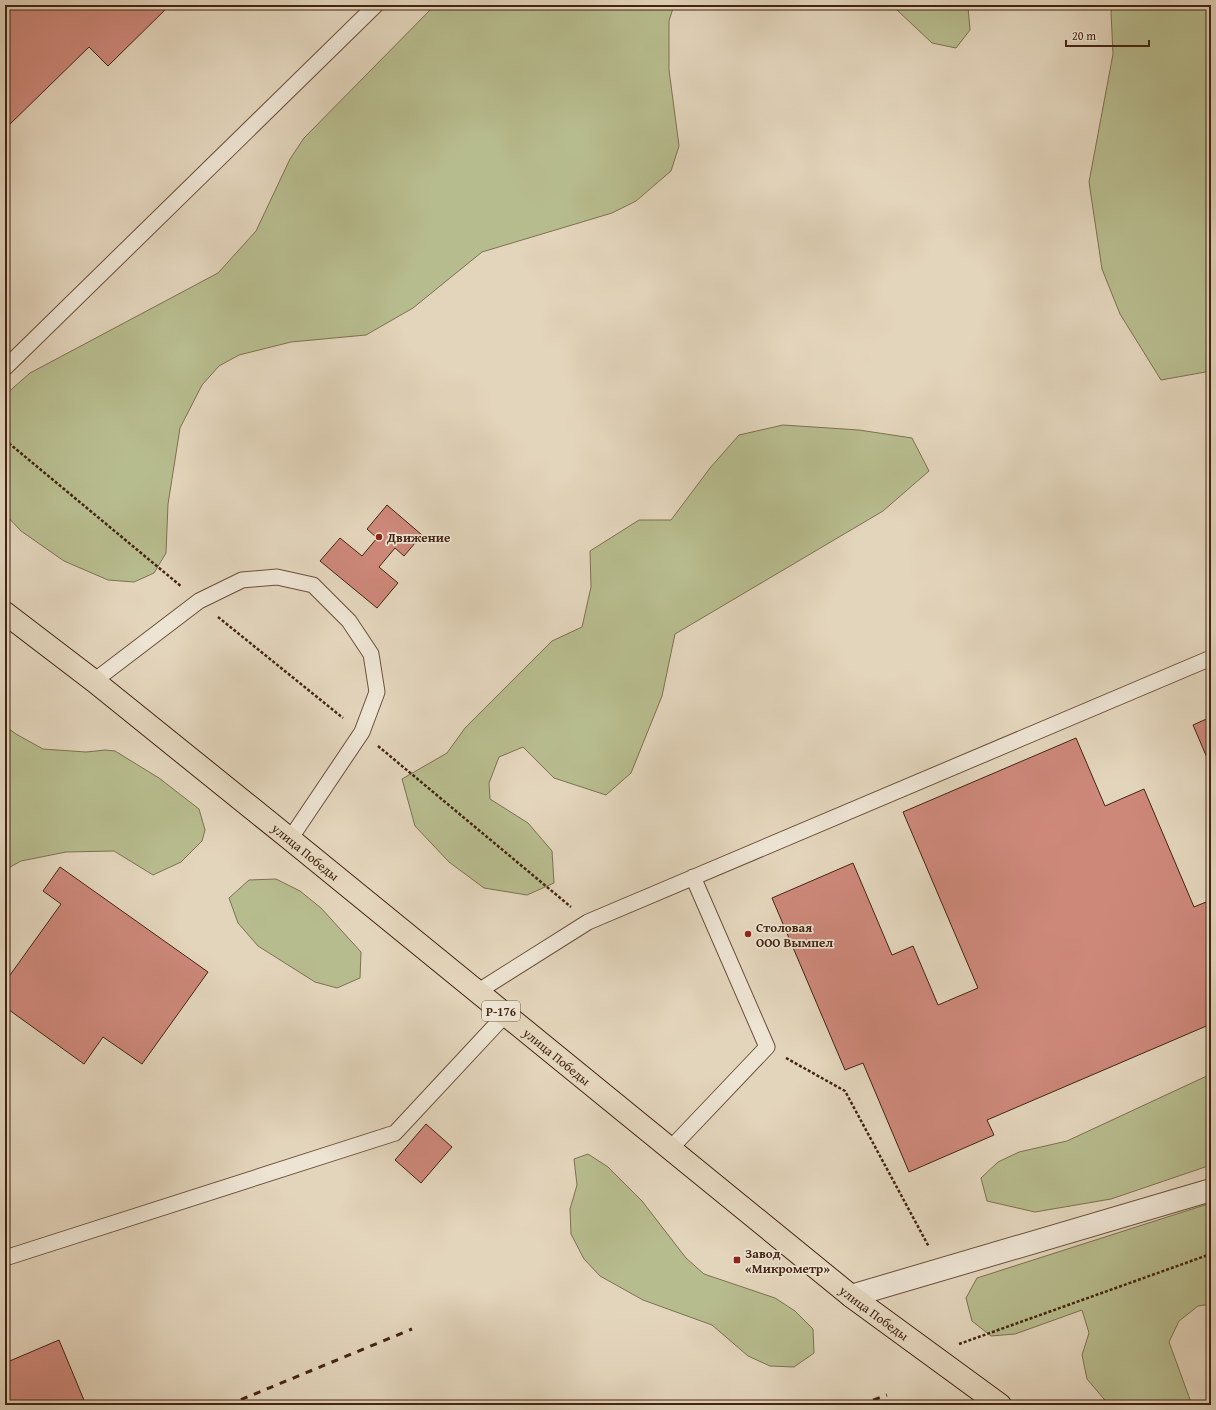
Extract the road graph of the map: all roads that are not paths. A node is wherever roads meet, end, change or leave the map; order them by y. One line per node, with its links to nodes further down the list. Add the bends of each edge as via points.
1 (376, 5): 2 (lane)
2 (5, 368)
3 (5, 612): 5 (highway, улица Победы / Р-176)
4 (1211, 658): 7 (lane)
5 (94, 681): 6 (highway, улица Победы / Р-176); 6 (lane, via 199,601 242,580 277,577 313,585 349,621 371,654 377,692 362,732)
6 (290, 839): 8 (highway, улица Победы / Р-176)
7 (694, 877): 8 (lane, via 588,922); 10 (lane, via 767,1047)
8 (477, 992): 9 (highway, улица Победы / Р-176)
9 (505, 1015): 10 (highway, улица Победы / Р-176); 12 (lane, via 395,1133)
10 (670, 1149): 13 (highway, улица Победы / Р-176)
11 (1211, 1190): 13 (street)
12 (5, 1258)
13 (851, 1296): 14 (highway, улица Победы / Р-176, via 931,1354)
14 (990, 1403)

